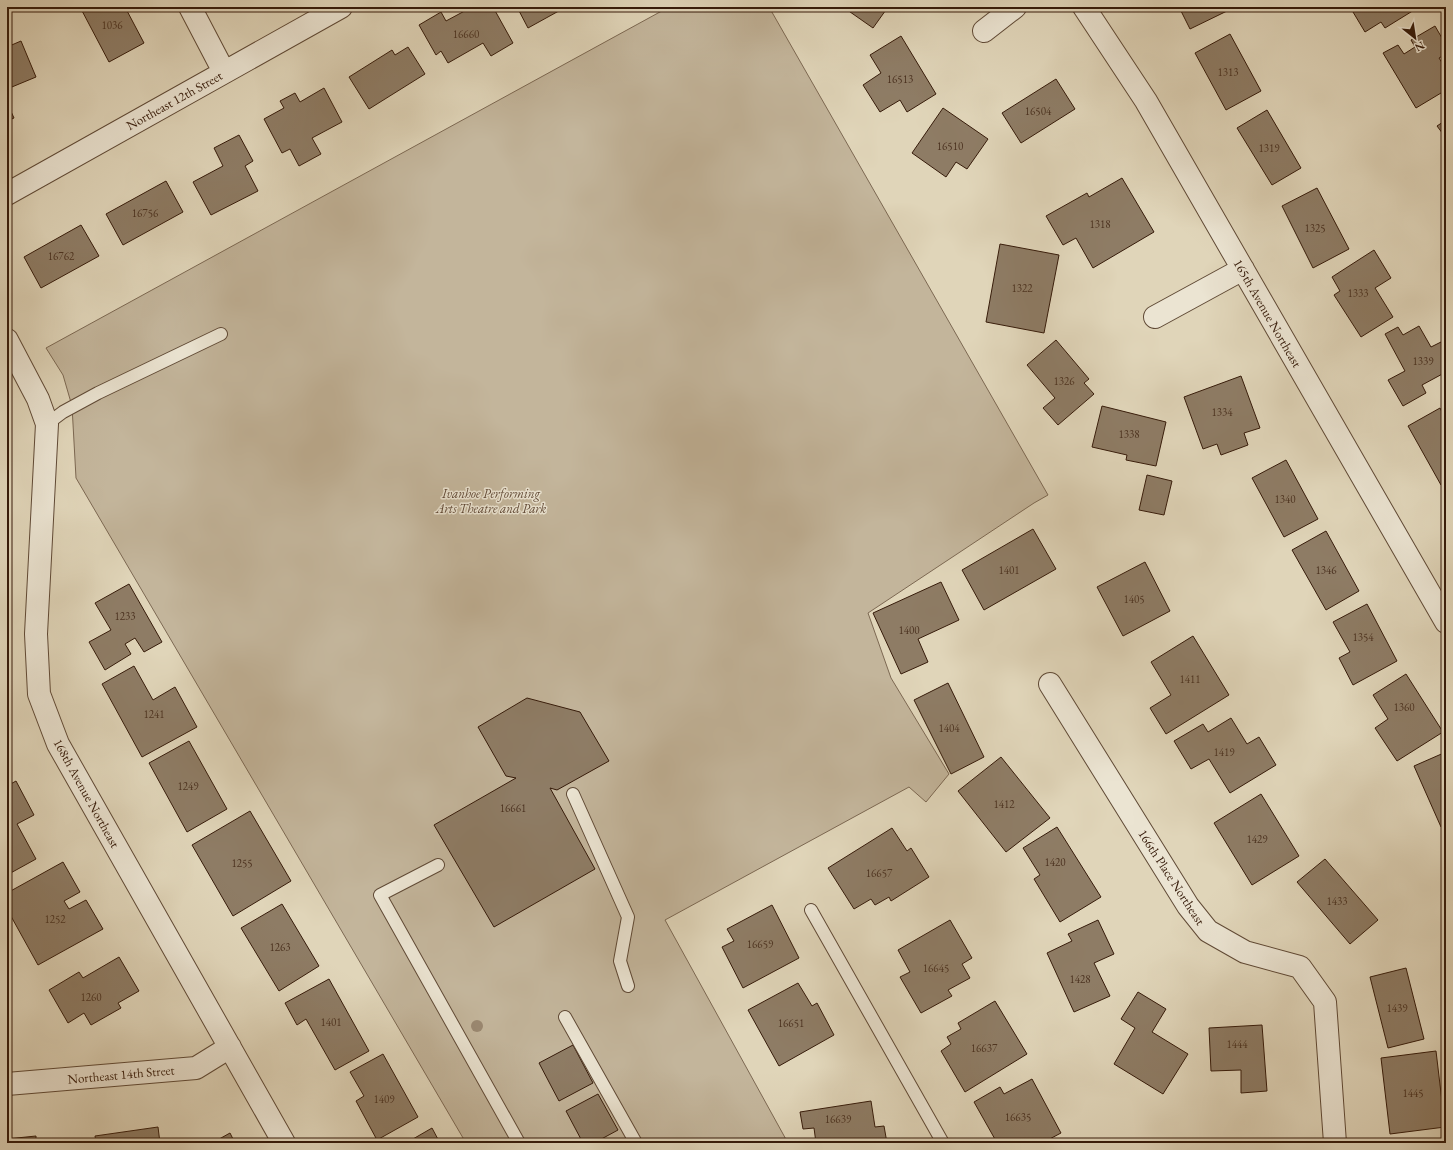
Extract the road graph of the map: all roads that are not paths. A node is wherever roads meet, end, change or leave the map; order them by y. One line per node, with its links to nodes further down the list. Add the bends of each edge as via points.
1 (190, 7): 6 (street)
2 (341, 7): 6 (street, Northeast 12th Street)
3 (1015, 7): 5 (street)
4 (1084, 7): 8 (street, 165th Avenue Northeast, via 1146,101)
5 (984, 31)
6 (224, 72): 7 (street, Northeast 12th Street)
7 (7, 194)
8 (1242, 269): 9 (street); 13 (street, 165th Avenue Northeast)
9 (1154, 318)
10 (221, 334): 12 (lane, via 98,393)
11 (7, 340): 12 (street, 168th Avenue Northeast, via 38,399)
12 (47, 424): 20 (street, 168th Avenue Northeast, via 36,634 39,694 58,744)
13 (1446, 622)
14 (1050, 684): 26 (street, 166th Place Northeast, via 1188,906 1208,931 1245,952 1300,967 1325,1002)
15 (574, 794): 18 (lane, via 628,917 620,961)
16 (438, 865): 23 (lane, via 380,896)
17 (811, 910): 25 (lane)
18 (628, 986)
19 (565, 1017): 24 (lane)
20 (230, 1047): 21 (street, Northeast 14th Street, via 196,1068); 22 (street, 168th Avenue Northeast)
21 (7, 1084)
22 (284, 1143)
23 (519, 1143)
24 (636, 1143)
25 (943, 1143)
26 (1335, 1143)

